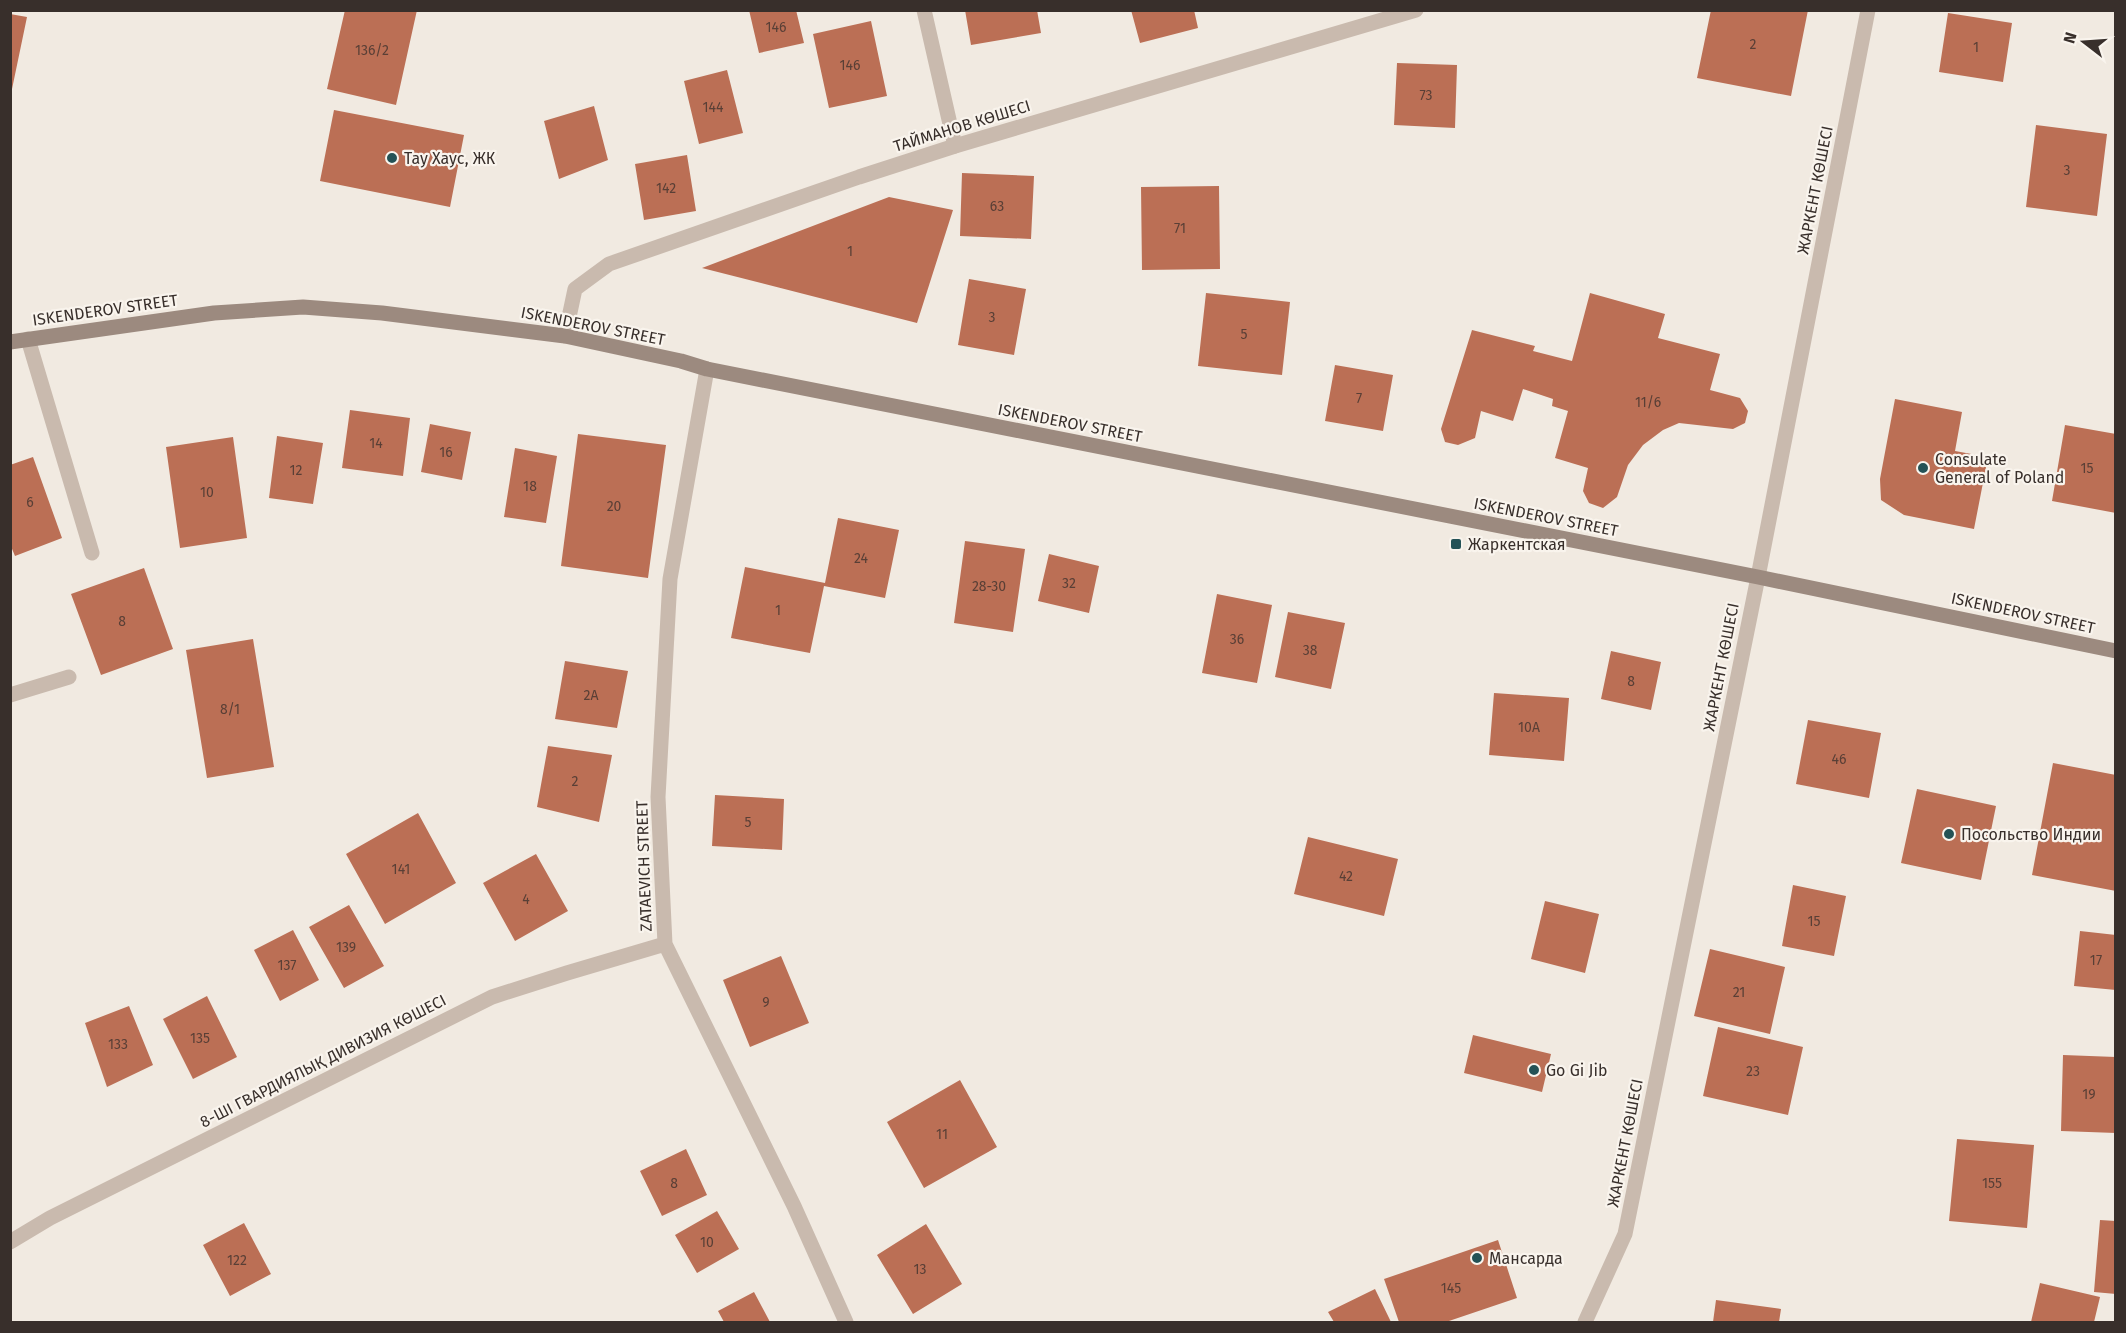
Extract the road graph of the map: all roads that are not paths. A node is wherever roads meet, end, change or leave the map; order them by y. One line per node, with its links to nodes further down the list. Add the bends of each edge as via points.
1 (924, 10): 4 (street)
2 (1416, 10): 4 (street, ТАЙМАНОВ КӨШЕСІ)
3 (1868, 10): 10 (street, ЖАРКЕНТ КӨШЕСІ)
4 (955, 146): 5 (street, ТАЙМАНОВ КӨШЕСІ, via 609,264 575,289)
5 (565, 336): 6 (street, ISKENDEROV STREET, via 303,307 214,313); 8 (street, ISKENDEROV STREET)
6 (28, 339): 7 (street, ISKENDEROV STREET); 9 (street)
7 (10, 342)
8 (707, 369): 10 (street, ISKENDEROV STREET); 14 (street, ZATAEVICH STREET, via 670,579 658,797)
9 (92, 553)
10 (1758, 577): 11 (street, ISKENDEROV STREET); 17 (street, ЖАРКЕНТ КӨШЕСІ, via 1625,1234)
11 (2115, 651)
12 (69, 677): 13 (street)
13 (10, 695)
14 (665, 944): 15 (street, 8-ШІ ГВАРДИЯЛЫҚ ДИВИЗИЯ КӨШЕСІ, via 492,997); 16 (street, ZATAEVICH STREET, via 784,1186)
15 (10, 1242)
16 (846, 1323)
17 (1585, 1323)

